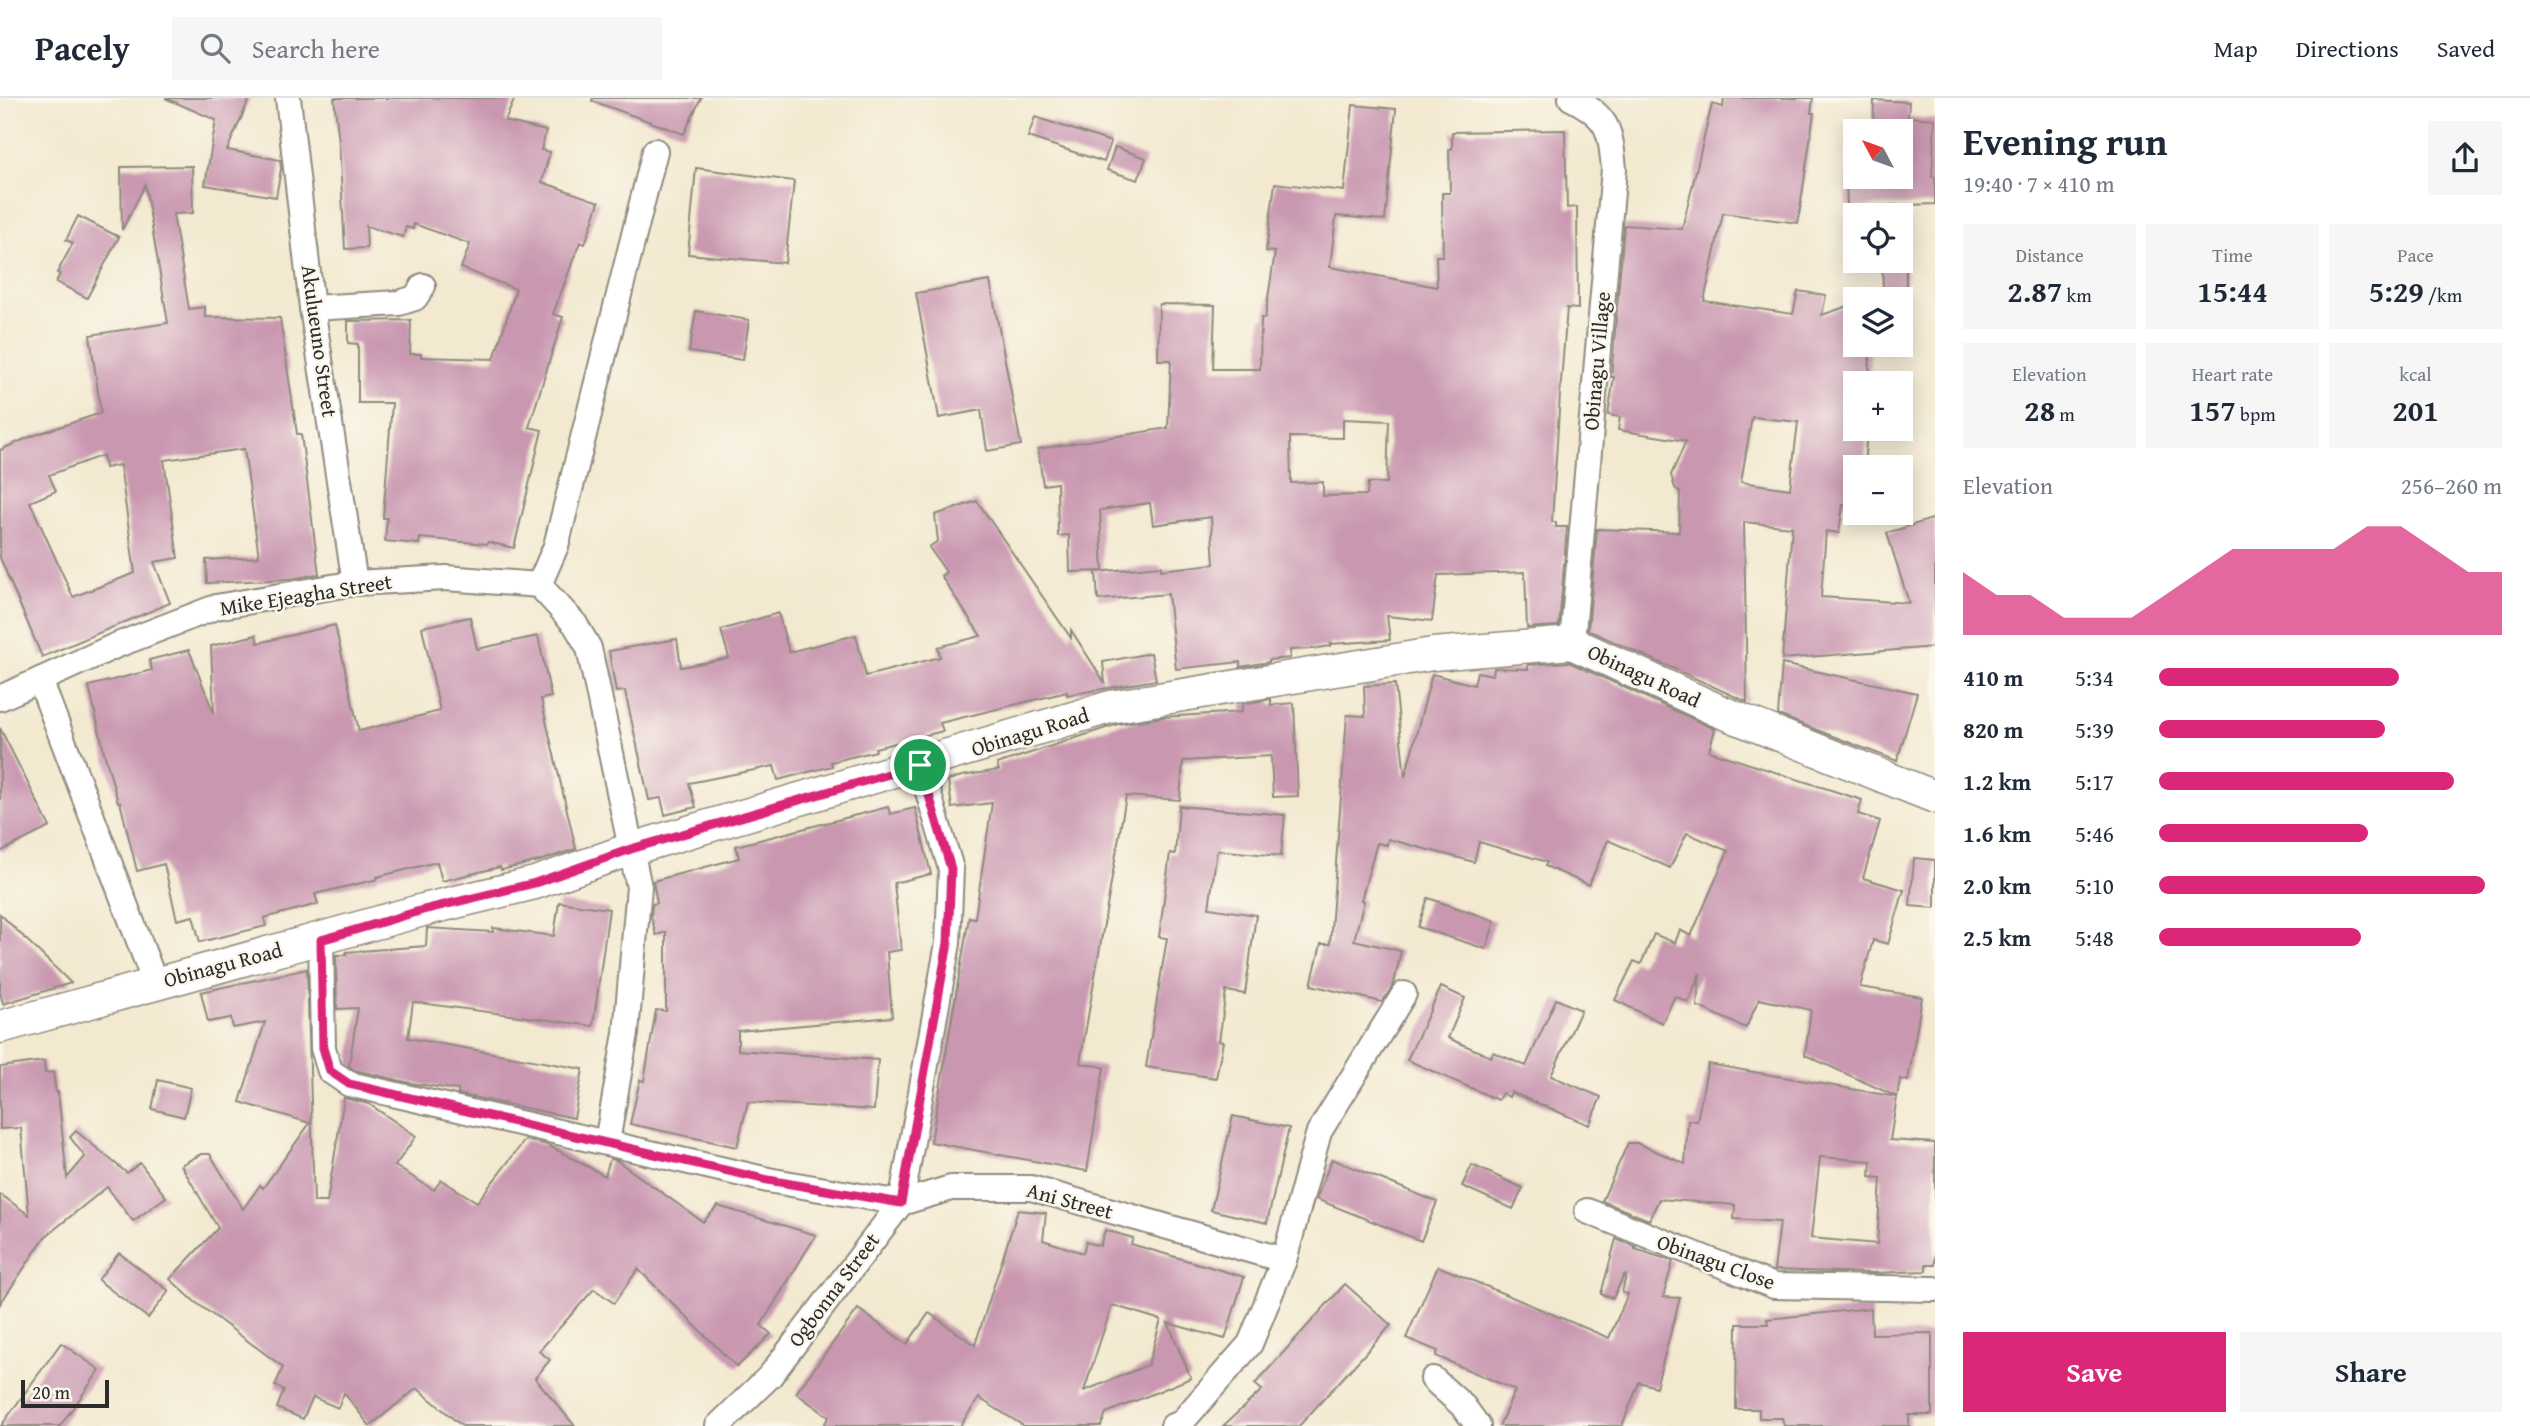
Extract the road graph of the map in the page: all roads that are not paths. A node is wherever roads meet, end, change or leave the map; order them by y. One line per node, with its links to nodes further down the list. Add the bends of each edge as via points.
1 (288, 98): 5 (street, Akulueuno Street)
2 (1571, 98): 8 (street, Obinagu Village, via 1593,109 1611,134 1614,169)
3 (656, 151): 7 (street, via 556,546)
4 (424, 286): 5 (street, via 415,298 399,303)
5 (313, 308): 6 (street, Akulueuno Street)
6 (355, 583): 7 (street, Mike Ejeagha Street, via 446,578); 9 (street, Mike Ejeagha Street, via 216,607)
7 (539, 585): 13 (street, via 575,624 589,648)
8 (1572, 643): 11 (street, Obinagu Road, via 1433,654 1110,707); 12 (street, Obinagu Road, via 1717,710)
9 (40, 680): 10 (street, Mike Ejeagha Street); 15 (street)
10 (0, 698)
11 (920, 765): 13 (street, Obinagu Road); 19 (street, Ogbonna Street, via 951,869 949,931)
12 (1935, 797)
13 (631, 849): 14 (street, Obinagu Road, via 535,883); 18 (street, via 639,887 626,1033)
14 (321, 940): 15 (street, Obinagu Road); 18 (street, Ani Street, via 323,1048 330,1071 349,1084)
15 (155, 983): 17 (street, Obinagu Road)
16 (1404, 994): 21 (street, via 1319,1132)
17 (0, 1027)
18 (607, 1142): 19 (street, Ani Street, via 768,1180)
19 (901, 1203): 21 (street, Ani Street, via 951,1188 1031,1188); 24 (street, Ogbonna Street, via 770,1376)
20 (1587, 1211): 22 (street, Obinagu Close, via 1774,1286)
21 (1284, 1260): 25 (street, via 1250,1344 1180,1424)
22 (1935, 1289)
23 (1433, 1379): 26 (street)
24 (718, 1426)
25 (1173, 1426)
26 (1478, 1426)

